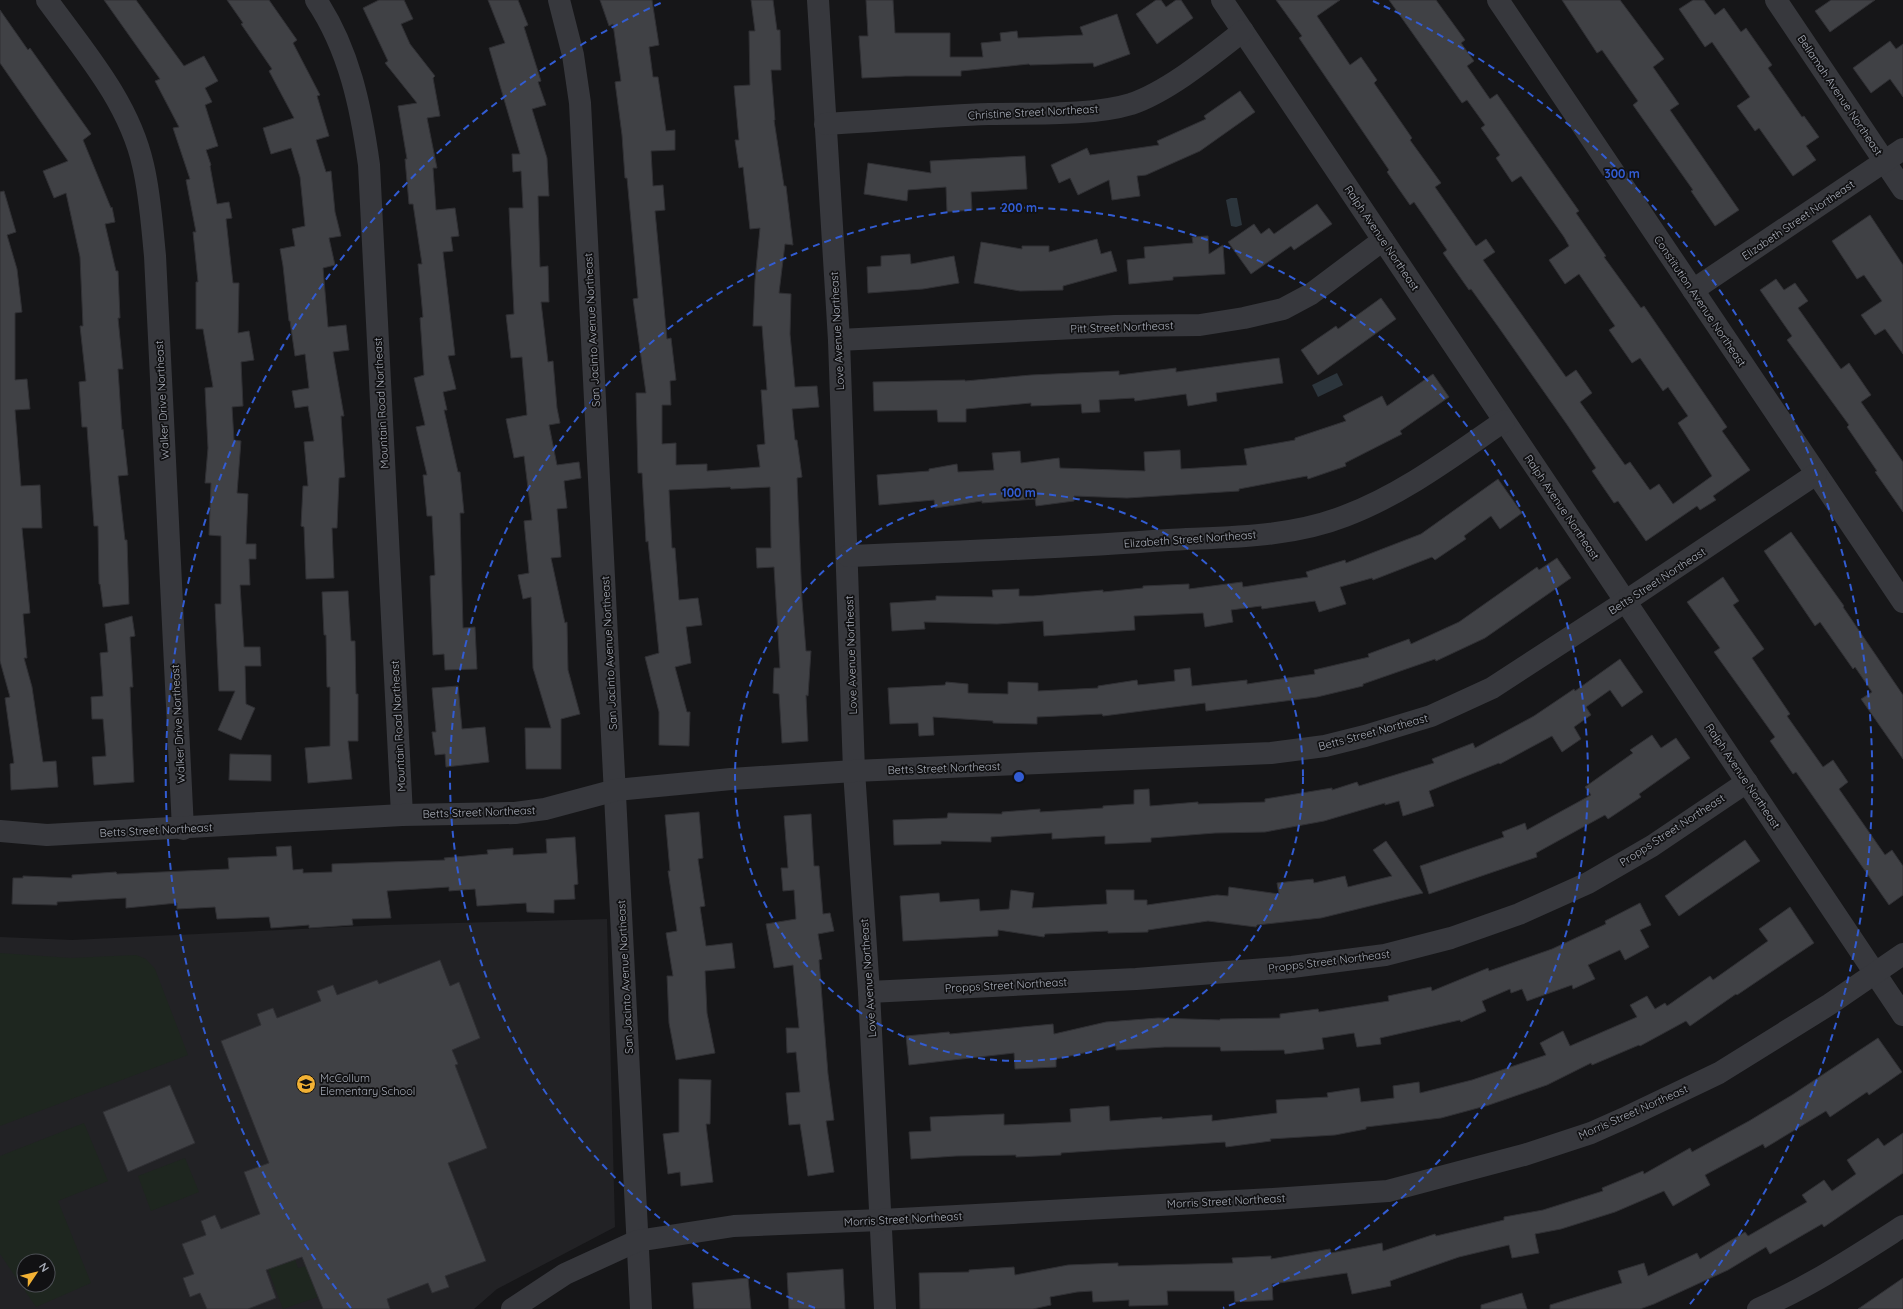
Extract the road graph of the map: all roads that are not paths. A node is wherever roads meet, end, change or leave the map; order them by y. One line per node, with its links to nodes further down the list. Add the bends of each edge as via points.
1 (47, 0): 25 (street, Walker Drive Northeast, via 106,81 131,129 143,165 156,256)
2 (316, 0): 24 (street, Mountain Road Northeast, via 337,39 351,74 363,121 369,165)
3 (559, 0): 23 (street, San Jacinto Avenue Northeast, via 573,55 580,103)
4 (818, 0): 9 (street, Love Avenue Northeast)
5 (1222, 0): 8 (street, Ralph Avenue Northeast)
6 (1498, 0): 14 (street, Constitution Avenue Northeast)
7 (1776, 0): 11 (street, Bellamah Avenue Northeast)
8 (1243, 31): 9 (street, Christine Street Northeast, via 1157,92 1131,104 1089,111 986,114); 13 (street, Ralph Avenue Northeast)
9 (825, 124): 15 (street, Love Avenue Northeast)
10 (1903, 149): 11 (street, Elizabeth Street Northeast)
11 (1884, 162): 12 (street, Bellamah Avenue Northeast); 14 (street, Elizabeth Street Northeast)
12 (1903, 189)
13 (1383, 240): 15 (street, Pitt Street Northeast, via 1311,294 1283,309 1244,318 1200,325 1115,326); 16 (street, Ralph Avenue Northeast)
14 (1693, 290): 17 (street, Constitution Avenue Northeast)
15 (839, 340): 18 (street, Love Avenue Northeast)
16 (1504, 421): 18 (street, Elizabeth Street Northeast, via 1400,492 1344,517 1309,526 1268,534 1122,544); 19 (street, Ralph Avenue Northeast)
17 (1816, 474): 19 (street, Betts Street Northeast); 20 (street, Constitution Avenue Northeast)
18 (848, 556): 21 (street, Love Avenue Northeast)
19 (1626, 601): 21 (street, Betts Street Northeast, via 1492,688 1431,716 1325,746 1270,753); 22 (street, Ralph Avenue Northeast)
20 (1903, 602)
21 (854, 771): 23 (street, Betts Street Northeast); 29 (street, Love Avenue Northeast)
22 (1747, 782): 28 (street, Ralph Avenue Northeast); 29 (street, Propps Street Northeast, via 1652,846 1588,883 1519,914 1451,938 1385,955 1277,968 1136,979)
23 (616, 790): 24 (street, Betts Street Northeast, via 545,809 515,813); 33 (street, San Jacinto Avenue Northeast)
24 (402, 815): 25 (street, Betts Street Northeast)
25 (183, 829): 26 (street, Betts Street Northeast, via 46,835)
26 (0, 831)
27 (1903, 954): 28 (street, Morris Street Northeast)
28 (1875, 973): 30 (street, Ralph Avenue Northeast); 31 (street, Morris Street Northeast, via 1719,1073 1598,1130 1524,1155 1388,1191)
29 (869, 992): 31 (street, Love Avenue Northeast)
30 (1903, 1015)
31 (881, 1220): 33 (street, Morris Street Northeast, via 734,1226); 36 (street, Love Avenue Northeast)
32 (1903, 1226): 37 (street, via 1777,1301)
33 (637, 1242): 34 (street, Morris Street Northeast, via 565,1274); 35 (street, San Jacinto Avenue Northeast)
34 (512, 1309)
35 (641, 1309)
36 (885, 1309)
37 (1758, 1309)

